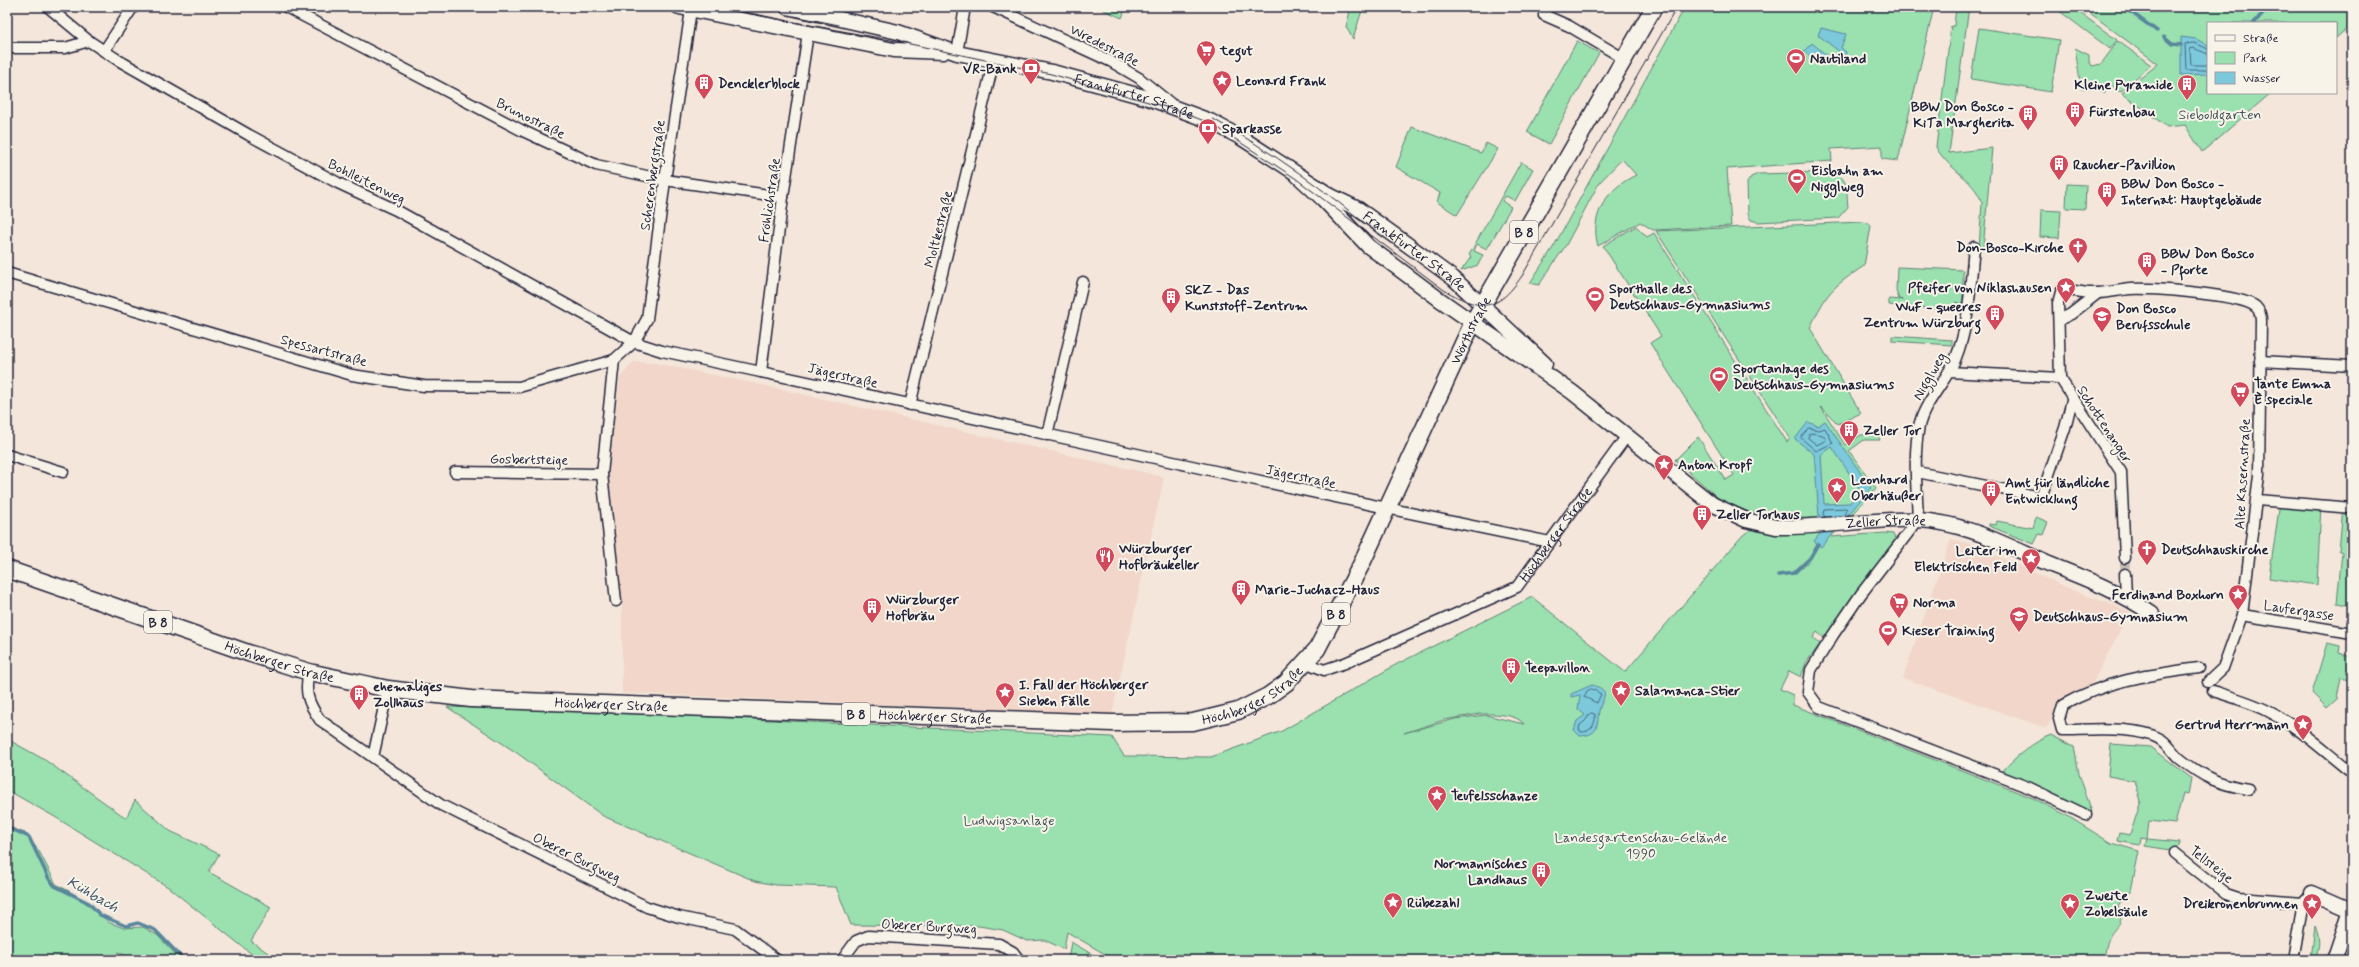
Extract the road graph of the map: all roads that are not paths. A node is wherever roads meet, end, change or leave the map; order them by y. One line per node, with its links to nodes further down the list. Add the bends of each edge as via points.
1 (48, 7): 12 (street, Bohlleitenweg)
2 (133, 7): 14 (street)
3 (286, 7): 20 (street, Brunostraße, via 521,130 596,165)
4 (787, 7): 9 (street, Frankfurter Straße)
5 (965, 7): 15 (street)
6 (993, 7): 18 (street, Wredestraße, via 1110,61 1139,78)
7 (1654, 7): 16 (main road, Wörthstraße / B 8)
8 (687, 8): 11 (street, Frankfurter Straße); 20 (street, Scherenbergstraße)
9 (811, 10): 11 (street); 15 (street, Frankfurter Straße, via 898,32)
10 (1545, 11): 16 (street)
11 (808, 33): 15 (street, Frankfurter Straße, via 894,50); 21 (street, Fröhlichstraße)
12 (89, 41): 13 (street, via 65,48); 14 (street, Bohlleitenweg)
13 (7, 48)
14 (104, 51): 30 (street, Bohlleitenweg, via 249,135 338,183 403,214)
15 (957, 53): 17 (street, Frankfurter Straße)
16 (1623, 58): 26 (main road, Wörthstraße / B 8)
17 (994, 60): 18 (street, Frankfurter Straße, via 1052,72); 39 (street, Moltkestraße)
18 (1177, 107): 19 (street, Frankfurter Straße, via 1240,137)
19 (1297, 175): 26 (street, Frankfurter Straße, via 1358,209 1453,278); 29 (street, Frankfurter Straße, via 1368,246)
20 (665, 180): 21 (street, Brunostraße); 30 (street, Scherenbergstraße, via 647,320)
21 (783, 197): 34 (street, Fröhlichstraße)
22 (1974, 247): 35 (street, Nigglweg, via 1966,326)
23 (7, 273): 31 (street, Spessartstraße, via 352,375 424,386 519,387)
24 (1083, 282): 40 (street)
25 (2098, 293): 27 (street, Schottenanger, via 2132,289 2176,292 2238,300); 28 (street); 28 (street, Schottenanger, via 2070,289 2060,292)
26 (1482, 305): 29 (main road, Wörthstraße / B 8); 37 (street, Frankfurter Straße, via 1528,346)
27 (2256, 307): 32 (street, Alte Kasernstraße, via 2261,321)
28 (2059, 320): 36 (street, Schottenanger)
29 (1473, 322): 37 (street, Frankfurter Straße); 49 (main road, Wörthstraße / B 8)
30 (634, 342): 31 (street, Spessartstraße); 34 (street, Jägerstraße, via 662,351)
31 (614, 360): 46 (street)
32 (2260, 361): 33 (street); 47 (street, Alte Kasernstraße)
33 (2352, 366)
34 (761, 372): 39 (street, Jägerstraße)
35 (1949, 372): 36 (street, Schottenanger); 45 (street, Nigglweg, via 1927,406 1920,425 1916,445)
36 (2060, 378): 38 (street, Schottenanger)
37 (1572, 392): 41 (street, Frankfurter Straße)
38 (2072, 400): 45 (street, via 2059,448 2041,498); 52 (street, Schottenanger, via 2121,472)
39 (910, 405): 40 (street, Jägerstraße)
40 (1047, 435): 49 (street, Jägerstraße)
41 (1626, 437): 50 (street, Zeller Straße, via 1712,504 1754,523 1794,528); 51 (street, Höchberger Straße)
42 (7, 455): 43 (street)
43 (63, 472)
44 (455, 472): 46 (street, Gosbertsteige)
45 (1917, 472): 50 (street, Nigglweg)
46 (602, 474): 56 (street)
47 (2257, 500): 48 (street); 58 (street, Alte Kasernstraße)
48 (2352, 508)
49 (1386, 509): 51 (street, Jägerstraße); 60 (main road, Wörthstraße / B 8, via 1326,635)
50 (1918, 520): 55 (street, Zeller Straße, via 1946,524 1982,535); 69 (street, via 1833,635 1811,670 1808,692 1819,707 2030,788)
51 (1550, 542): 60 (street, Höchberger Straße, via 1517,587 1345,664 1324,670)
52 (2125, 558)
53 (7, 570): 62 (main road, Höchberger Straße / B 8, via 243,652)
54 (2125, 574): 55 (street)
55 (2126, 597): 57 (street, Zeller Straße)
56 (616, 601)
57 (2152, 614)
58 (2242, 615): 59 (street, Laufergasse); 63 (street, Alte Kasernstraße, via 2224,668)
59 (2352, 633)
60 (1307, 663): 64 (main road, Höchberger Straße / B 8, via 1268,696 1238,711 1208,720 1162,724 478,699)
61 (2199, 668): 68 (street, via 2132,677 2086,692 2063,705 2059,719 2062,730 2128,731 2148,735 2162,740 2178,757 2210,780)
62 (309, 672): 64 (main road, Höchberger Straße / B 8); 66 (street, Oberer Burgweg, via 306,685 310,706 320,720)
63 (2208, 682)
64 (388, 689): 66 (street)
65 (2213, 691): 67 (street, via 2244,700 2293,726)
66 (373, 757): 73 (street, Oberer Burgweg, via 448,808 647,907 734,929)
67 (2352, 774)
68 (2248, 789)
69 (2086, 815)
70 (2175, 853): 71 (street, Tellsteige, via 2226,894 2238,898)
71 (2307, 898): 72 (street); 76 (street)
72 (2351, 908): 77 (street)
73 (777, 960)
74 (842, 960): 75 (street, Oberer Burgweg, via 856,941 868,936 999,944 1013,952)
75 (1019, 960)
76 (2293, 960)
77 (2334, 960)

